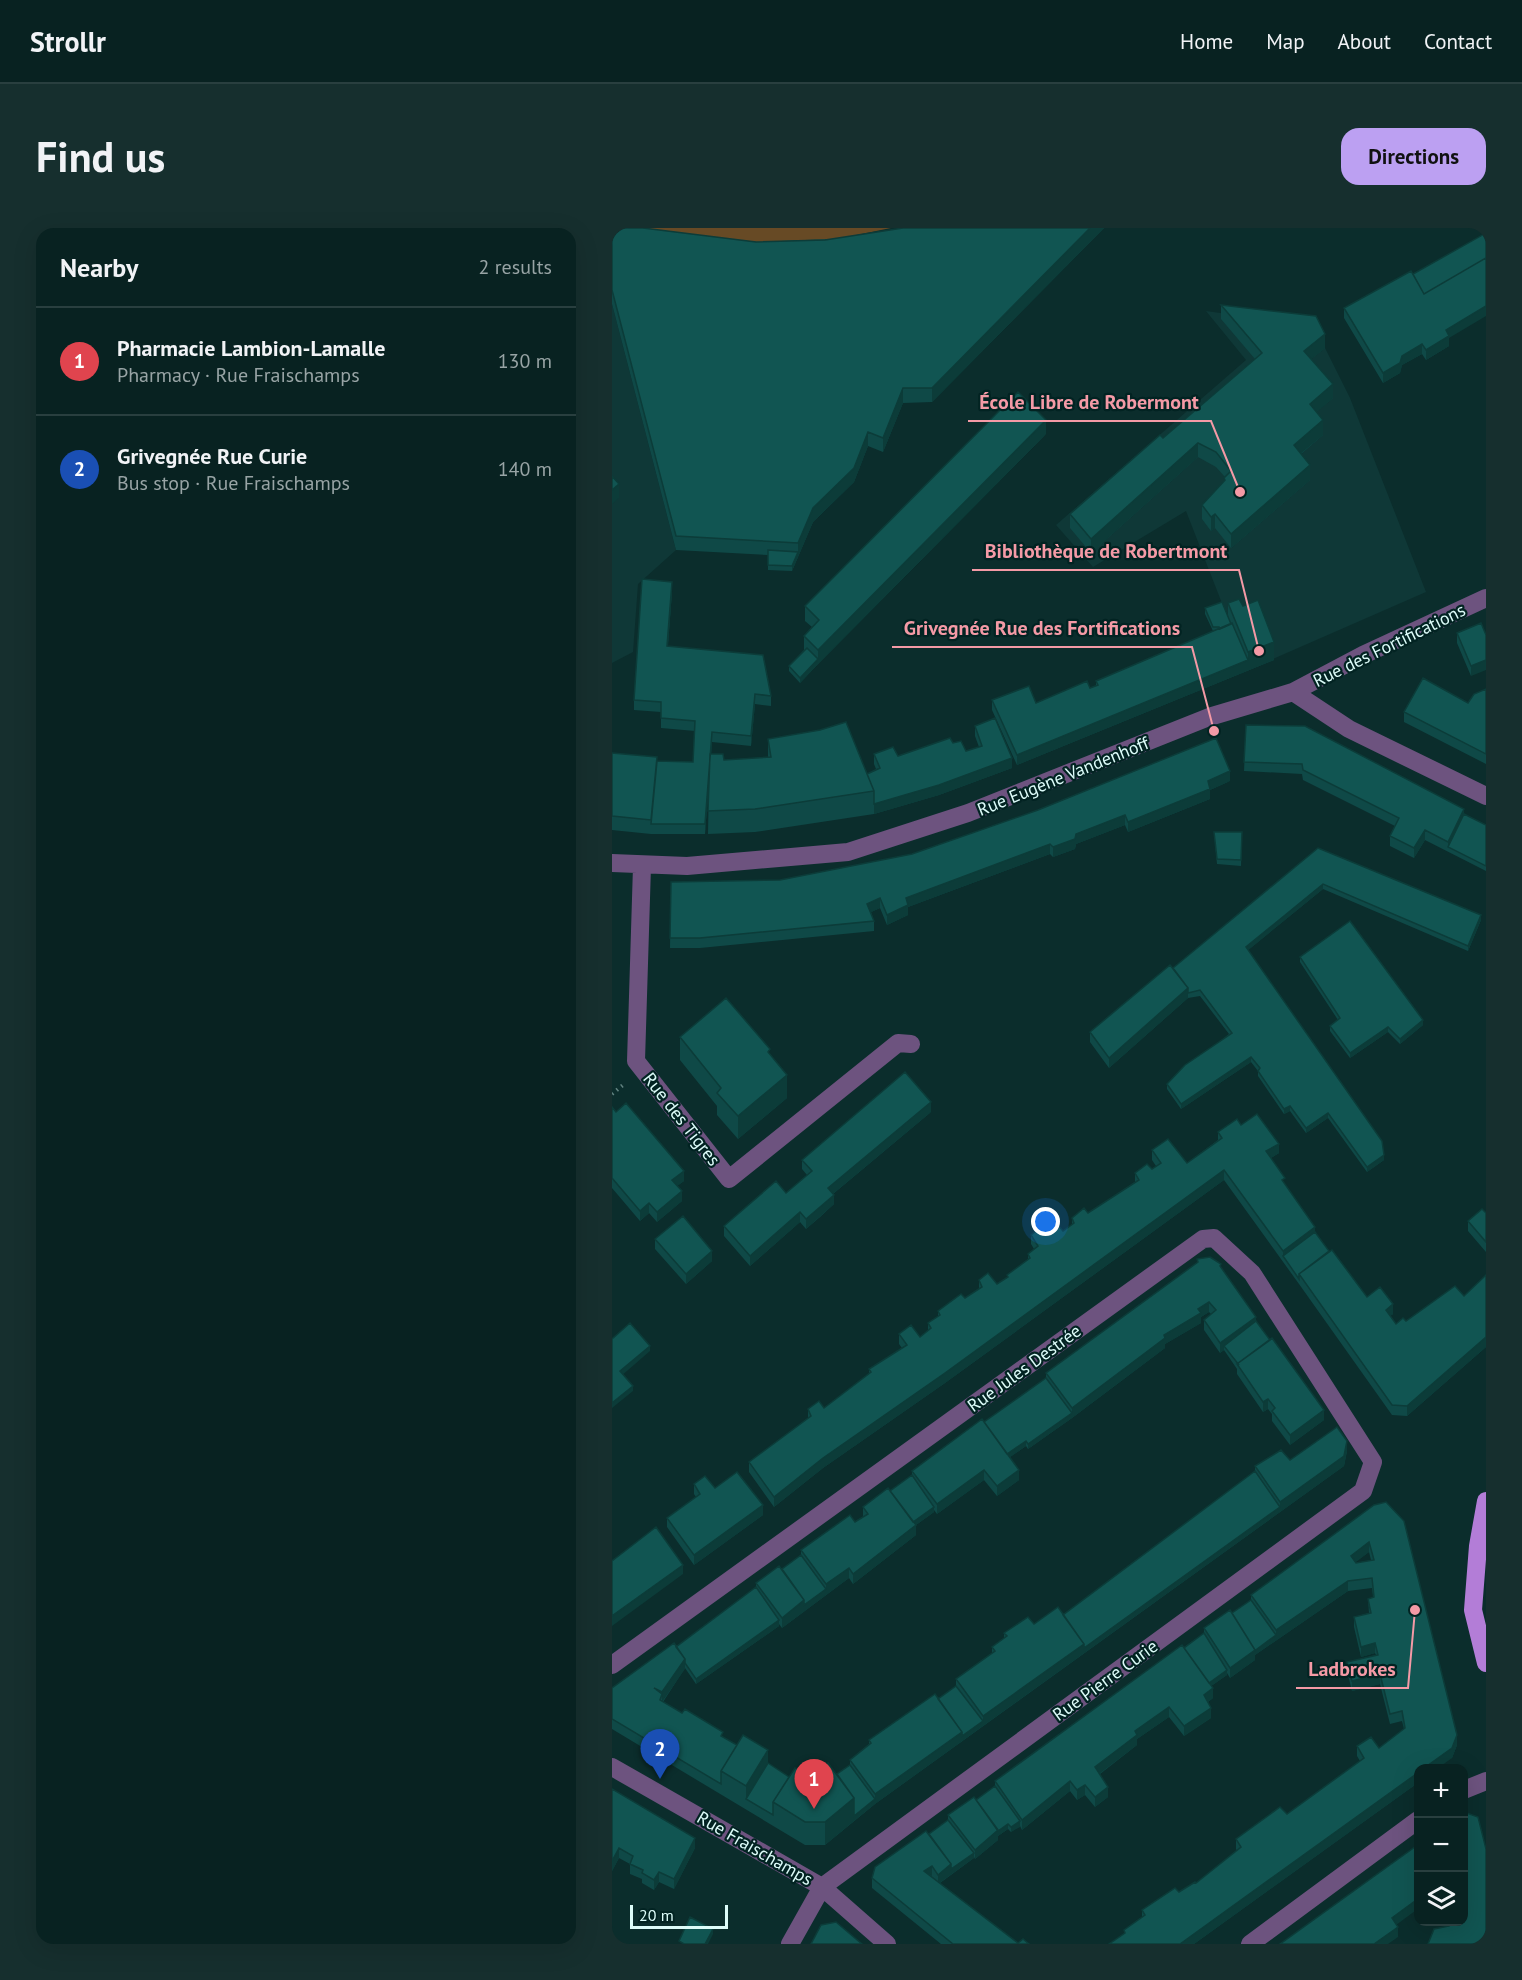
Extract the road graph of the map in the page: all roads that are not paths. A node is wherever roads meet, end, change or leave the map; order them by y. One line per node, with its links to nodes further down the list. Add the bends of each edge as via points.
1 (1486, 598): 2 (street, Rue des Fortifications)
2 (1293, 692): 3 (street, via 1349,729); 5 (street, Rue Eugène Vandenhoff, via 1209,717 968,813 848,852 687,866)
3 (1486, 796)
4 (612, 863): 5 (street, Rue Eugène Vandenhoff)
5 (642, 866): 6 (street, Rue des Tigres, via 636,1061 729,1179 898,1043)
6 (911, 1044)
7 (1373, 1462): 10 (street, Rue Jules Destrée, via 1252,1273 1214,1239 1203,1239); 15 (street, Rue Pierre Curie, via 1363,1491)
8 (1486, 1501): 9 (main road, via 1473,1610)
9 (1486, 1663)
10 (612, 1665)
11 (612, 1767): 15 (street, Rue Fraischamps)
12 (1486, 1781): 13 (street)
13 (1468, 1788)
14 (1414, 1824): 18 (street)
15 (822, 1887): 16 (street); 17 (street, Rue Fraischamps)
16 (790, 1944)
17 (887, 1944)
18 (1250, 1944)

